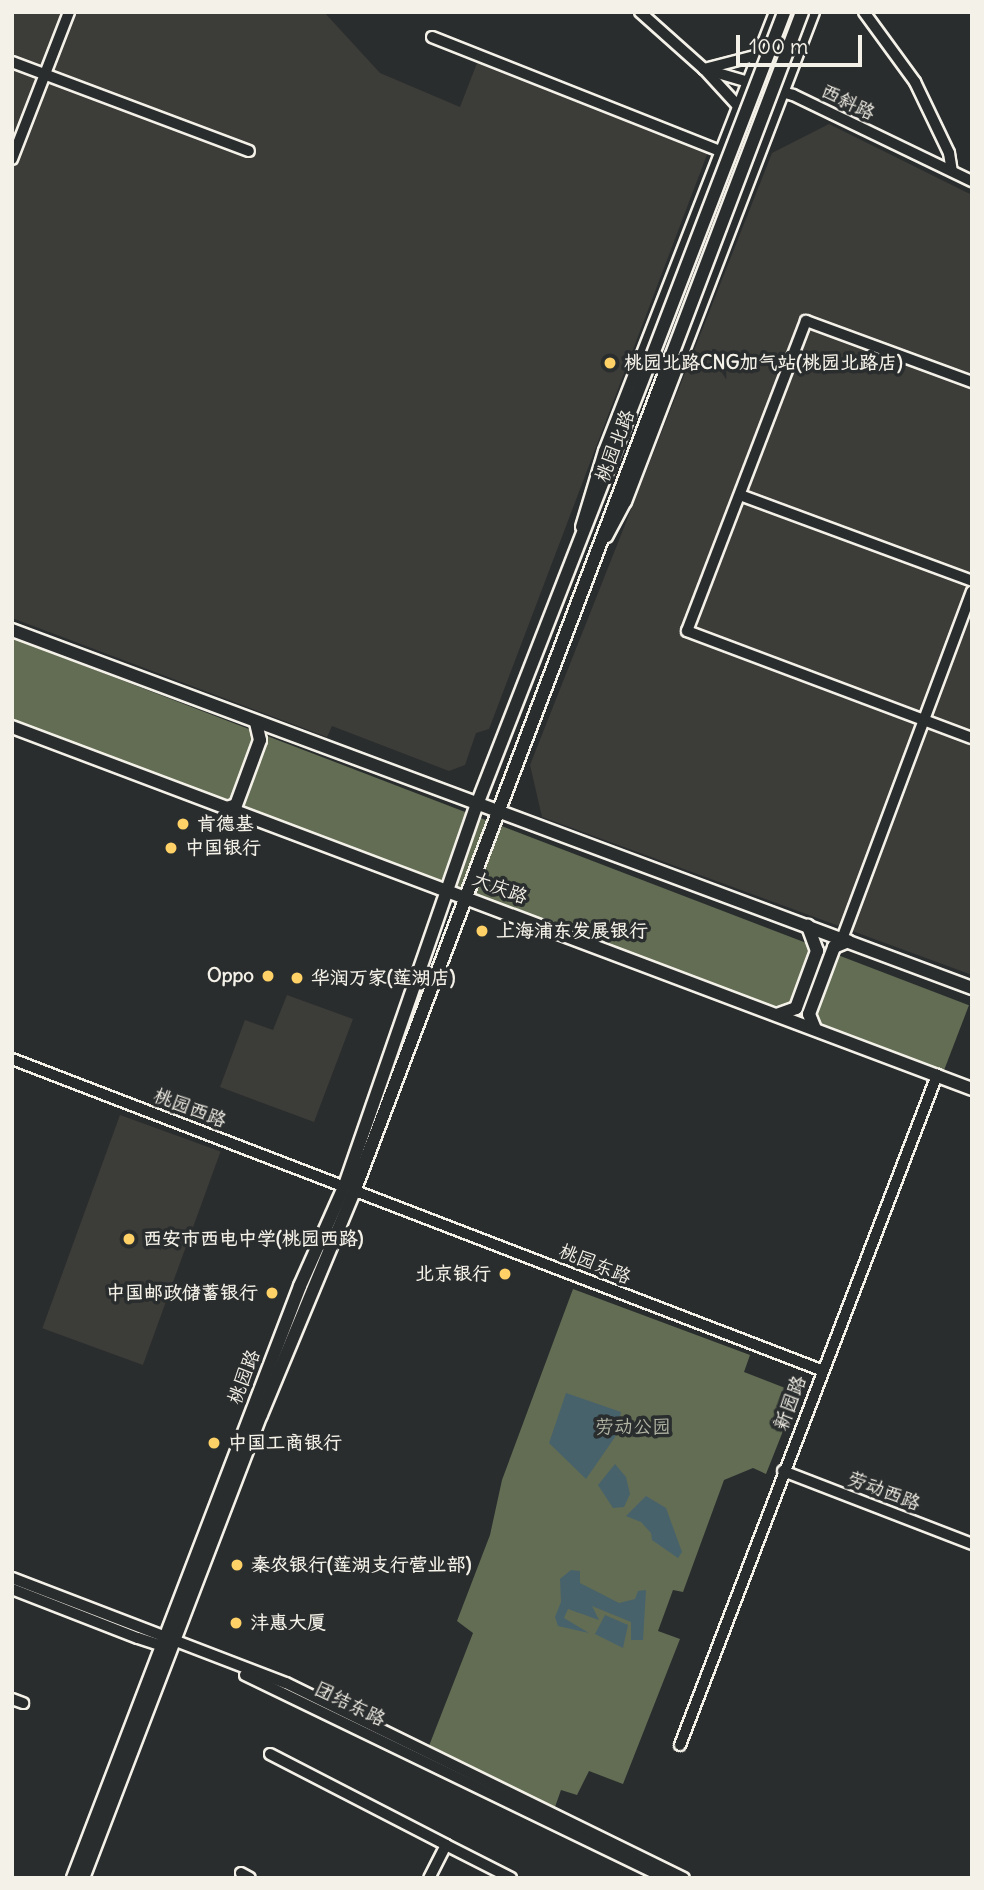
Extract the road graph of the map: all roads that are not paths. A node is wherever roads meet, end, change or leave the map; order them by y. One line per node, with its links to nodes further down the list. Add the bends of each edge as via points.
1 (69, 12): 12 (street)
2 (640, 12): 11 (street, 西斜路)
3 (775, 12): 9 (street)
4 (784, 12): 23 (main road, 桃园北路, bridge)
5 (802, 12): 24 (main road, 桃园北路, bridge)
6 (814, 12): 14 (street)
7 (864, 12): 19 (street, via 915,82 948,153)
8 (432, 37): 17 (street)
9 (758, 55): 11 (street); 13 (street)
10 (12, 61): 12 (street)
11 (704, 69): 13 (street, 西斜路); 15 (street)
12 (44, 74): 16 (street); 18 (street)
13 (749, 80): 14 (street, 西斜路); 15 (street)
14 (783, 91): 19 (street, 西斜路); 24 (street, via 626,502)
15 (739, 107): 17 (street)
16 (249, 151)
17 (722, 152): 23 (street, via 590,489)
18 (12, 159)
19 (952, 172): 20 (street, 西斜路)
20 (972, 181)
21 (972, 382): 22 (street, via 806,321)
22 (740, 495): 25 (street); 28 (street, via 687,631)
23 (573, 557): 33 (main road, 桃园北路)
24 (586, 576): 35 (main road, 桃园北路)
25 (972, 581)
26 (972, 591): 28 (street)
27 (12, 630): 29 (main road)
28 (923, 720): 32 (street); 40 (street)
29 (256, 723): 31 (main road); 34 (main road, via 260,740 236,805)
30 (12, 727): 34 (main road, 大庆路)
31 (276, 731): 33 (main road); 36 (main road, via 265,740 240,806)
32 (972, 738)
33 (476, 807): 35 (main road); 37 (main road, 桃园北路)
34 (227, 808): 36 (main road, 大庆路)
35 (496, 812): 38 (main road, 桃园北路); 39 (main road)
36 (244, 815): 37 (main road, 大庆路)
37 (451, 890): 38 (main road, 大庆路); 47 (main road, 桃园路)
38 (465, 895): 42 (main road, 大庆路); 47 (main road, 桃园路)
39 (808, 926): 40 (main road); 42 (main road, via 817,951 792,1012)
40 (845, 940): 41 (main road); 43 (main road, via 830,958 809,1014)
41 (972, 988)
42 (776, 1014): 43 (main road, 大庆路)
43 (815, 1029): 45 (main road, 大庆路)
44 (12, 1059): 47 (street, 桃园西路)
45 (937, 1075): 46 (main road, 大庆路); 48 (street, 新园路)
46 (972, 1089)
47 (350, 1187): 48 (street, 桃园东路); 53 (main road, 桃园路)
48 (821, 1370): 49 (street, 新园路)
49 (783, 1471): 50 (street, 劳动西路); 54 (street, 新园路)
50 (972, 1544)
51 (12, 1578): 53 (street)
52 (12, 1589): 53 (street, 团结东路)
53 (169, 1641): 57 (main road, 桃园路); 58 (main road, 桃园路); 61 (street, 团结东路, via 293,1696); 62 (street, via 286,1682)
54 (680, 1745)
55 (270, 1754): 56 (street)
56 (446, 1844): 59 (street); 60 (street)
57 (72, 1878)
58 (83, 1878)
59 (429, 1878)
60 (511, 1878)
61 (664, 1878)
62 (684, 1878)

